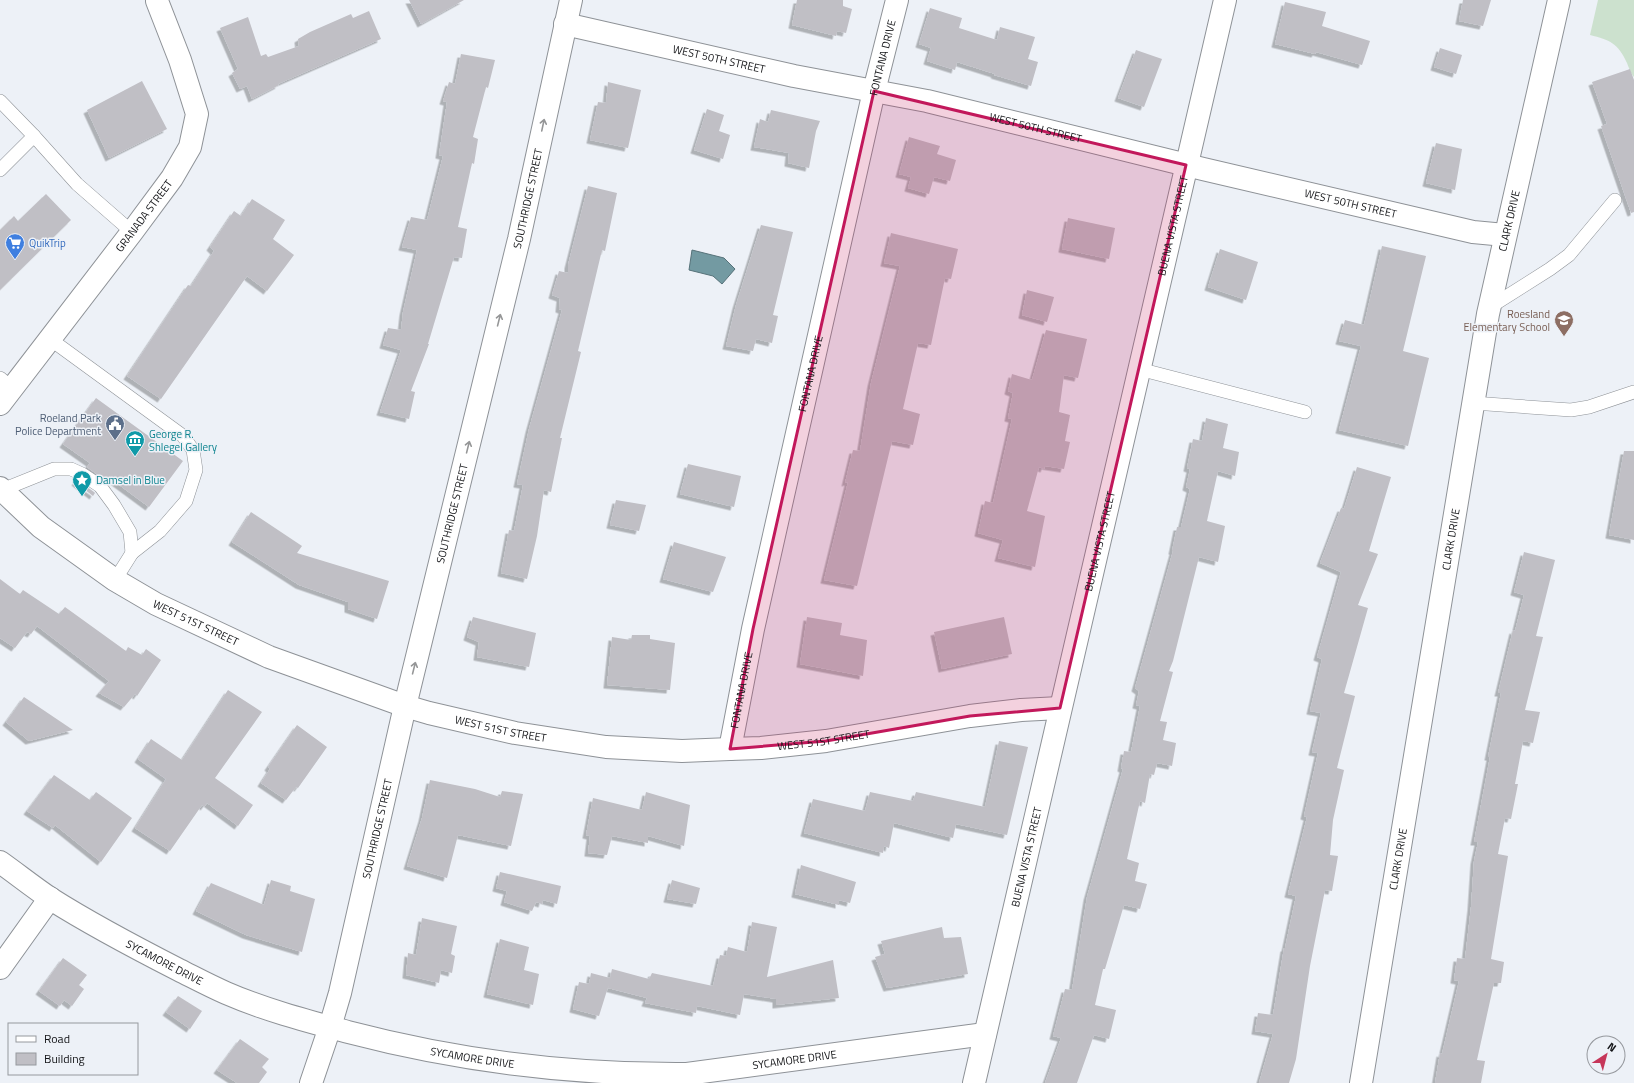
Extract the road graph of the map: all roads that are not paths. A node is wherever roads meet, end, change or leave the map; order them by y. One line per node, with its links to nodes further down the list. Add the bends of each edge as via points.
1 (570, 0): 6 (street, SOUTHRIDGE STREET)
2 (897, 0): 7 (street, FONTANA DRIVE)
3 (1225, 0): 10 (street, BUENA VISTA STREET)
4 (1559, 0): 14 (street, CLARK DRIVE)
5 (157, 1): 13 (street, GRANADA STREET, via 180,60 196,114 190,147 172,178)
6 (565, 24): 7 (street, WEST 50TH STREET, via 794,76); 25 (street, SOUTHRIDGE STREET, one-way to 6, via 519,239)
7 (874, 91): 10 (street, WEST 50TH STREET, via 927,101); 27 (street, FONTANA DRIVE, via 753,629)
8 (0, 101): 9 (lane)
9 (34, 136): 11 (lane); 13 (lane, via 77,184)
10 (1186, 165): 14 (street, WEST 50TH STREET, via 1473,232); 17 (street, BUENA VISTA STREET)
11 (0, 170)
12 (1615, 200): 15 (lane, via 1569,255)
13 (132, 232): 16 (street, GRANADA STREET)
14 (1506, 235): 15 (street, CLARK DRIVE)
15 (1490, 307): 20 (street, CLARK DRIVE)
16 (50, 339): 18 (street, GRANADA STREET); 23 (lane, via 183,436 193,450 196,470 186,501 160,531)
17 (1139, 369): 21 (lane); 26 (street, BUENA VISTA STREET)
18 (4, 390)
19 (1634, 392): 20 (lane, via 1589,407 1571,410)
20 (1474, 403): 36 (street, CLARK DRIVE)
21 (1305, 412)
22 (1, 489): 23 (lane, via 54,469 71,469 82,474 100,486 114,505 130,532); 24 (street, WEST 51ST STREET, via 41,527)
23 (132, 553): 24 (lane)
24 (115, 580): 25 (street, WEST 51ST STREET, via 156,604 269,657)
25 (405, 706): 27 (street, WEST 51ST STREET, via 515,733 606,746 682,751); 31 (street, SOUTHRIDGE STREET)
26 (1060, 708): 27 (street, WEST 51ST STREET, via 970,716 826,741); 32 (street, BUENA VISTA STREET)
27 (730, 749)
28 (0, 862): 29 (street, SYCAMORE DRIVE)
29 (50, 898): 30 (street); 31 (street, SYCAMORE DRIVE, via 133,947 226,993 270,1010)
30 (0, 968)
31 (330, 1027): 33 (street, SYCAMORE DRIVE, via 395,1044 486,1061); 34 (street, SOUTHRIDGE STREET)
32 (985, 1034): 33 (street, SYCAMORE DRIVE); 35 (street, BUENA VISTA STREET)
33 (654, 1078)
34 (310, 1083)
35 (974, 1083)
36 (1361, 1083)

